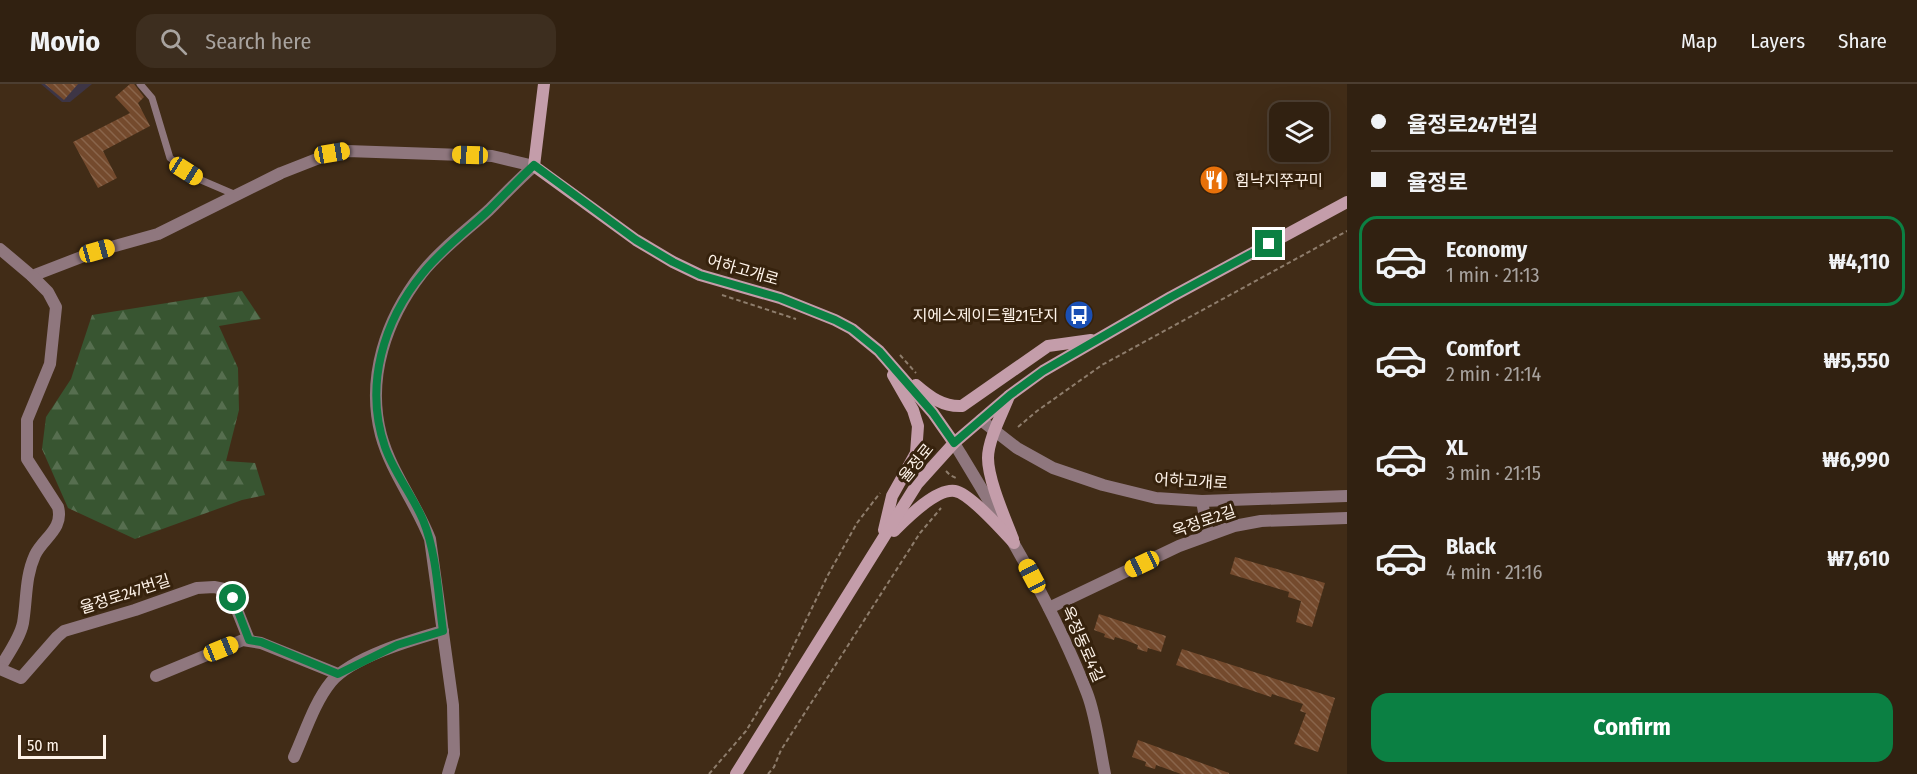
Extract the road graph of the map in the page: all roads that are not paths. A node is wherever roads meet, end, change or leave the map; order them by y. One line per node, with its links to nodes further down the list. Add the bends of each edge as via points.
1 (140, 84): 4 (lane, via 152,98 174,163)
2 (544, 84): 3 (main road)
3 (534, 165): 4 (street, 어하고개로, via 492,156 347,151 314,160); 9 (main road, 어하고개로, via 652,251 700,275 780,298 835,320); 21 (street, via 422,273 401,305 378,363 376,392 381,434 430,538)
4 (236, 195): 7 (street, 어하고개로, via 158,234 97,251)
5 (1347, 202): 8 (main road, 율정로)
6 (0, 249): 7 (street)
7 (32, 276): 23 (street, 율정로247번길, via 56,307 50,363 27,420 27,459 59,513 57,524 33,559 22,624)
8 (1098, 339): 9 (main road, via 1048,346 962,406 951,407 934,400); 10 (main road, 율정로)
9 (879, 351): 13 (main road, 어하고개로); 18 (main road, via 918,426 916,453 892,496)
10 (1010, 395): 11 (main road, 율정로); 12 (main road)
11 (981, 420): 12 (street, 어하고개로); 13 (main road, 율정로)
12 (995, 431): 15 (street, 어하고개로, via 1053,468 1156,498); 19 (main road, via 988,458 991,476)
13 (954, 443): 18 (main road, 율정로, via 917,484); 19 (street, 옥정동로4길)
14 (1347, 496): 15 (street, 어하고개로)
15 (1202, 501): 17 (street)
16 (1347, 518): 17 (street, 옥정로2길, via 1261,521)
17 (1208, 534): 20 (street, 옥정로2길)
18 (882, 542): 19 (main road, via 934,497 955,491 981,509); 28 (main road, 율정로)
19 (1014, 543): 20 (street, 옥정동로4길)
20 (1049, 608): 29 (street, 옥정동로4길, via 1088,695)
21 (443, 631): 24 (street, via 397,645); 27 (street, via 453,705 454,754)
22 (249, 640): 23 (street, 율정로247번길, via 228,592 214,587 197,588 64,631 24,676 17,677); 24 (street); 25 (street)
23 (0, 668)
24 (338, 674): 26 (street, via 322,697)
25 (156, 676)
26 (294, 757)
27 (448, 774)
28 (736, 774)
29 (1105, 774)

